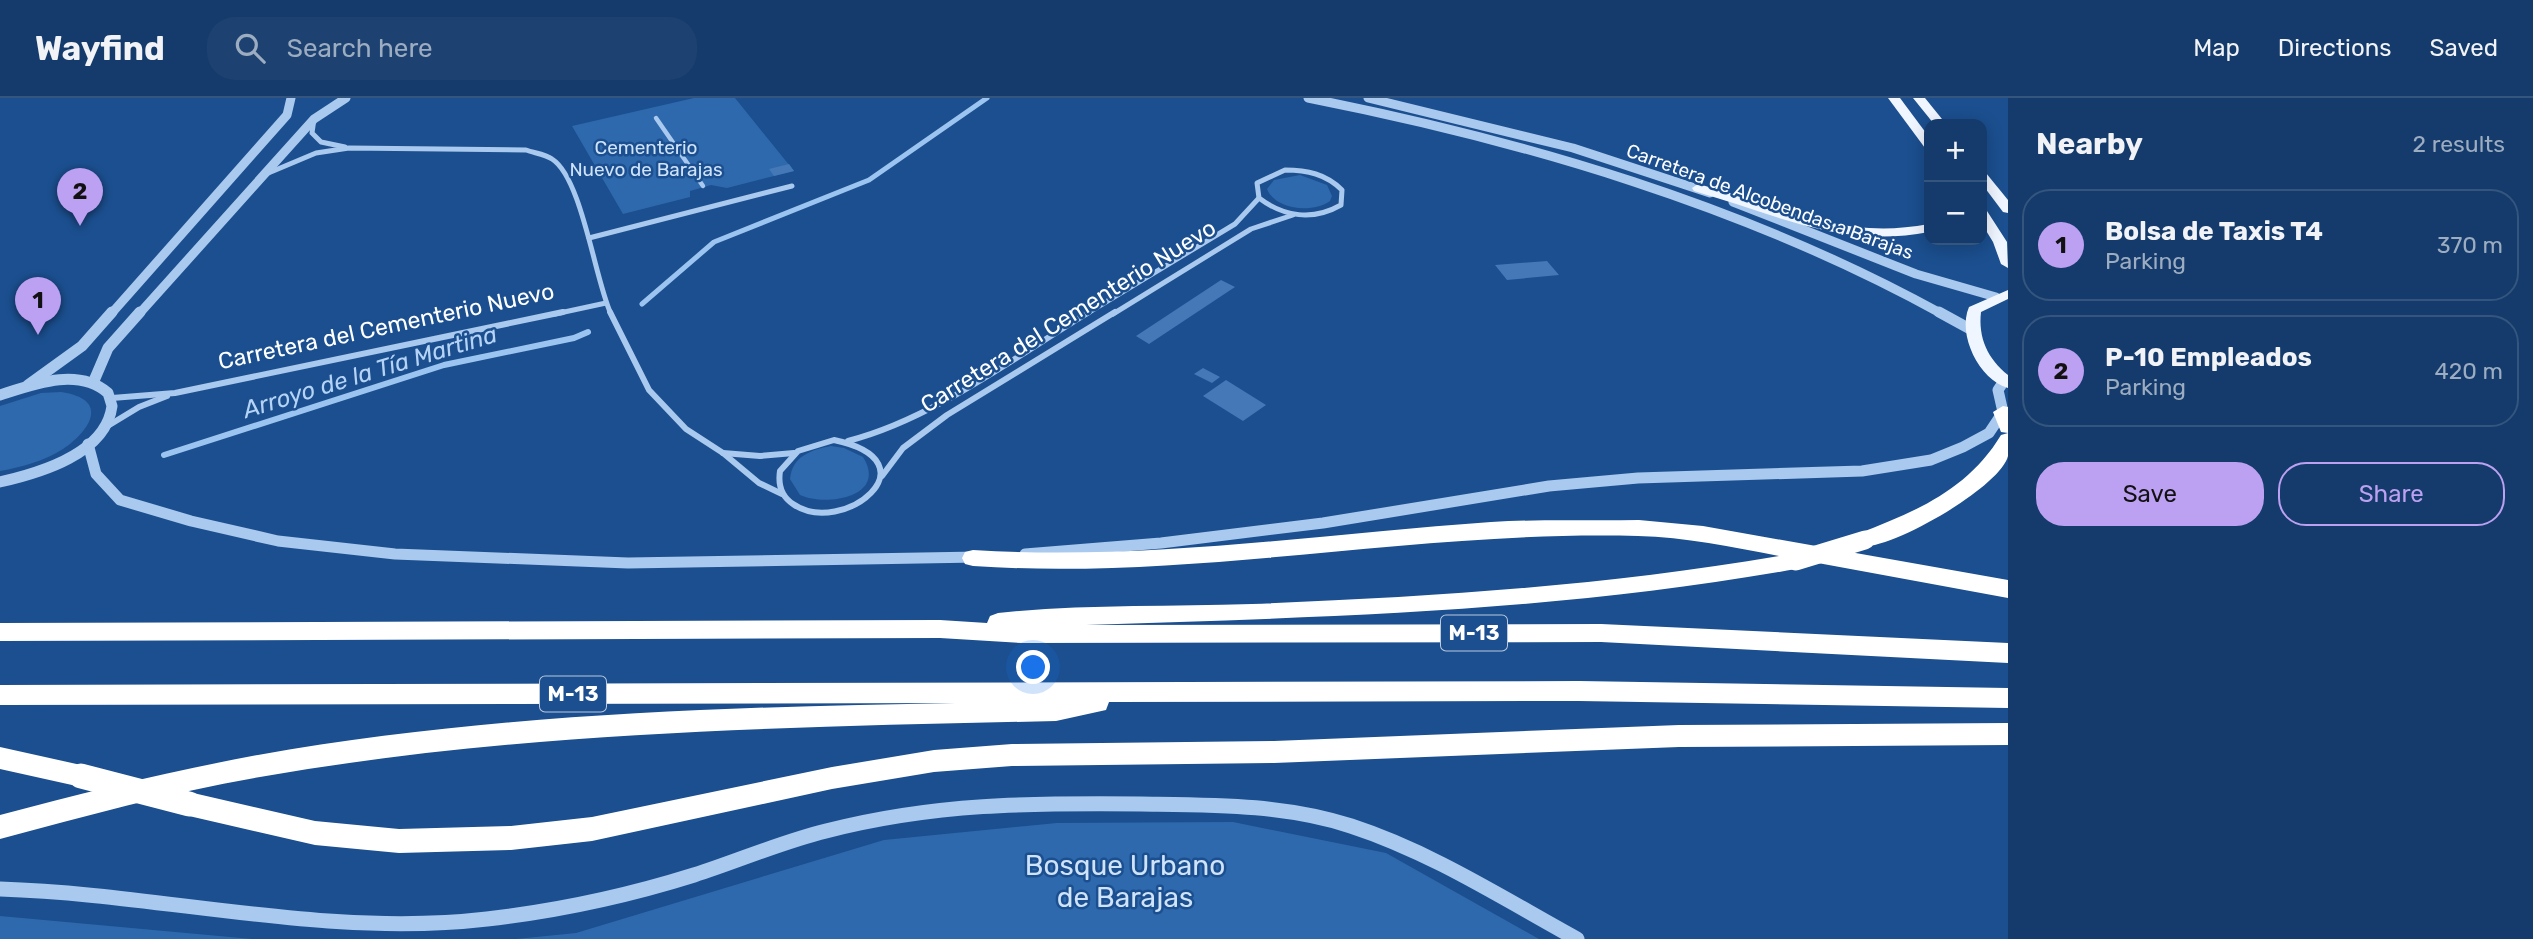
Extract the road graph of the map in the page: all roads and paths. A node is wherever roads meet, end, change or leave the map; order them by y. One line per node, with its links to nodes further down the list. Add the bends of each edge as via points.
1 (291, 98): 29 (street, via 287,115 82,346)
2 (346, 98): 7 (street)
3 (1308, 98): 26 (street, Carretera de Alcobendas a Barajas, via 1451,128 1685,201 1863,273)
4 (1368, 98): 16 (street, Carretera de Alcobendas a Barajas, via 1573,148)
5 (1894, 98): 10 (main road)
6 (1919, 98): 9 (main road)
7 (314, 118): 11 (street, via 312,133 321,142); 12 (street)
8 (656, 118): 14 (street)
9 (1936, 119)
10 (1924, 143)
11 (349, 148): 12 (street, via 296,159); 22 (street, via 526,150 552,159 565,174)
12 (262, 176): 28 (street, via 108,348)
13 (1987, 182): 18 (main road)
14 (704, 186)
15 (792, 187): 22 (street)
16 (1698, 188): 21 (main road, via 1847,232 1885,235); 24 (street, Carretera de Alcobendas a Barajas, via 1916,274)
17 (1259, 198): 19 (street); 19 (street, Carretera del Cementerio Nuevo, via 1257,183 1285,170 1325,177 1342,190 1341,205 1333,211); 36 (street, Carretera del Cementerio Nuevo, via 1235,224 918,415)
18 (2008, 209)
19 (1293, 215): 40 (street, Carretera del Cementerio Nuevo, via 1251,229 947,415 902,448)
20 (1987, 222): 23 (main road)
21 (1924, 229)
22 (589, 238): 25 (street)
23 (2008, 264)
24 (2002, 296): 26 (main road, via 1974,310)
25 (606, 303): 30 (street, Carretera del Cementerio Nuevo); 38 (street, via 649,390 687,429)
26 (1970, 329): 27 (main road, via 1979,352)
27 (2006, 382): 33 (street, via 1998,390)
28 (93, 383): 29 (street, via 64,379); 32 (street)
29 (28, 385): 31 (street)
30 (174, 393): 32 (street, Carretera del Cementerio Nuevo); 34 (street, Carretera del Cementerio Nuevo)
31 (0, 395)
32 (112, 398): 34 (street, via 110,417)
33 (2006, 420): 45 (street, via 1963,447 1931,460 1862,471 1638,478 1549,486 1269,530)
34 (103, 428): 37 (street)
35 (2008, 440): 47 (highway, bridge, via 1980,478 1934,513 1796,561 1720,576 1628,588 1244,613 1024,619)
36 (848, 441): 39 (street, via 819,442); 40 (street, via 874,454)
37 (88, 444): 41 (street); 45 (street, via 96,474 120,500 278,541 395,554 628,563)
38 (723, 453): 39 (street); 44 (street, via 759,483)
39 (794, 453): 44 (street, via 779,471)
40 (882, 476): 44 (street, via 868,499 837,512 804,510)
41 (19, 479): 42 (street); 43 (street)
42 (0, 482)
43 (0, 489)
44 (782, 494)
45 (972, 558): 46 (highway, via 1034,562 1331,546 1492,530 1639,528 1703,534)
46 (2008, 589)
47 (940, 629): 48 (highway, M-13); 49 (highway, M-13, via 1023,634 1601,633)
48 (0, 632)
49 (2008, 653)
50 (1146, 694): 51 (highway, M-13); 52 (highway, M-13, via 1593,691); 55 (highway, via 1056,711 774,717 611,725 449,740 201,779 63,808)
51 (0, 695)
52 (2008, 698)
53 (2008, 734): 54 (highway, bridge, via 1679,736 1287,752 1012,755 832,778 592,829 510,838 399,841 315,833)
54 (0, 758)
55 (0, 827)
56 (0, 889): 57 (street, via 61,889 354,925 460,922 534,913 607,897 691,876 822,832 925,810 1004,802 1215,805 1321,817 1376,837 1430,859)
57 (1577, 939)

